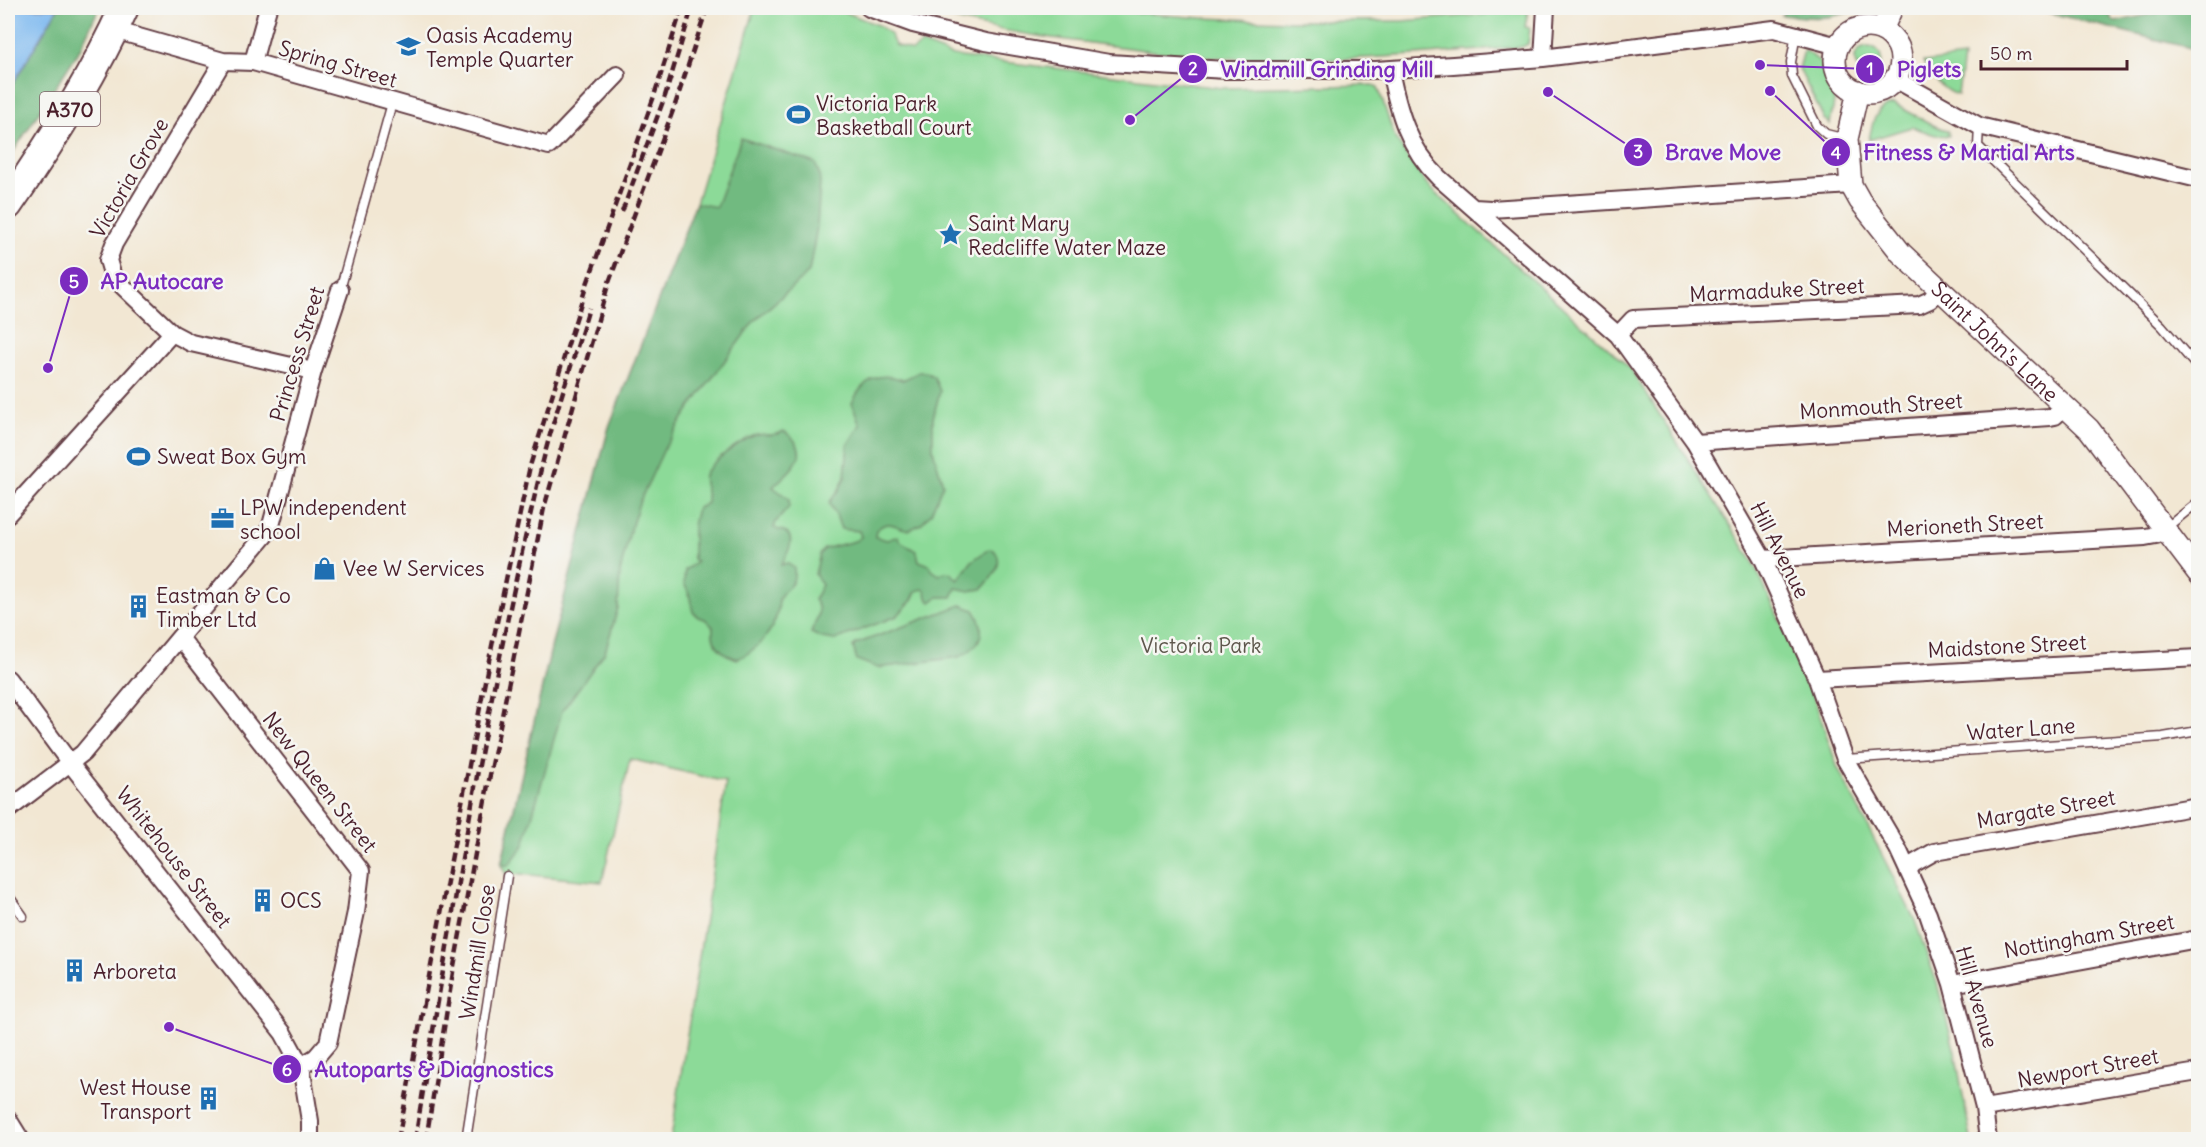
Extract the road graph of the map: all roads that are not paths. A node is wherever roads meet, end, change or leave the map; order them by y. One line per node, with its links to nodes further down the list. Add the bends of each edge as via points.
1 (268, 8): 11 (street)
2 (869, 8): 12 (street, via 986,42 1109,63 1226,69)
3 (1546, 8): 9 (street)
4 (1892, 8): 6 (street)
5 (119, 19): 10 (street, Spring Street); 21 (highway, A370, via 78,95)
6 (1882, 30): 8 (street, via 1858,28); 14 (street, via 1892,37 1899,50 1901,61)
7 (1796, 34): 8 (street); 9 (street, via 1774,29); 18 (lane, via 1792,76 1817,126 1826,134)
8 (1838, 46): 15 (street, via 1839,75)
9 (1543, 58): 12 (street)
10 (223, 61): 11 (street, Spring Street); 25 (street, Victoria Grove, via 108,260 113,277)
11 (252, 62): 16 (street, Spring Street)
12 (1390, 70): 22 (street, Hill Avenue, via 1398,109 1419,153 1433,172)
13 (617, 75): 16 (street, Spring Street, via 549,146)
14 (1895, 79): 15 (street, via 1882,90); 17 (street)
15 (1858, 91): 18 (street, Saint John's Lane)
16 (392, 103): 24 (lane, Princess Street)
17 (1979, 126): 19 (street); 27 (lane, via 1978,146 2162,326)
18 (1847, 139): 20 (street, Saint John's Lane)
19 (2199, 179)
20 (1851, 185): 22 (street); 23 (street, Saint John's Lane, via 1901,253)
21 (8, 205)
22 (1474, 208): 26 (street, Hill Avenue)
23 (1939, 289): 26 (street, Marmaduke Street, via 1919,305 1633,319); 29 (street, Saint John's Lane)
24 (340, 290): 28 (street, Princess Street)
25 (172, 333): 28 (street, Victoria Grove, via 191,343); 32 (street)
26 (1618, 335): 30 (street, Hill Avenue)
27 (2199, 368)
28 (314, 371): 36 (street, Princess Street, via 270,530)
29 (2065, 406): 30 (street, Monmouth Street, via 2050,417); 33 (street, Saint John's Lane, via 2110,454)
30 (1695, 442): 34 (street, Hill Avenue)
31 (2199, 502): 33 (lane)
32 (8, 514)
33 (2166, 528): 34 (street, Merioneth Street, via 2145,537); 35 (street, Saint John's Lane)
34 (1763, 559): 39 (street, Hill Avenue)
35 (2199, 573)
36 (180, 639): 42 (street, Princess Street, via 83,753); 51 (street, New Queen Street, via 361,871 328,1043)
37 (2199, 658): 39 (street, Maidstone Street)
38 (8, 679): 42 (street, Whitehouse Street)
39 (1817, 680): 41 (street, Hill Avenue)
40 (2199, 731): 41 (lane, Water Lane)
41 (1845, 759): 45 (street, Hill Avenue)
42 (70, 763): 44 (street, Princess Street); 51 (street, Whitehouse Street, via 283,1033)
43 (2199, 806): 45 (street, Margate Street, via 1934,852)
44 (8, 810)
45 (1908, 870): 50 (street, Hill Avenue)
46 (507, 876): 57 (lane, Windmill Close)
47 (8, 895): 48 (lane)
48 (23, 916)
49 (2199, 939): 50 (street, Nottingham Street)
50 (1952, 984): 53 (street, Hill Avenue)
51 (301, 1066): 56 (street, Whitehouse Street)
52 (2199, 1072): 53 (street, Newport Street)
53 (1984, 1108): 58 (street, Hill Avenue)
54 (8, 1119): 55 (street)
55 (21, 1140)
56 (310, 1140)
57 (466, 1140)
58 (1988, 1140)

